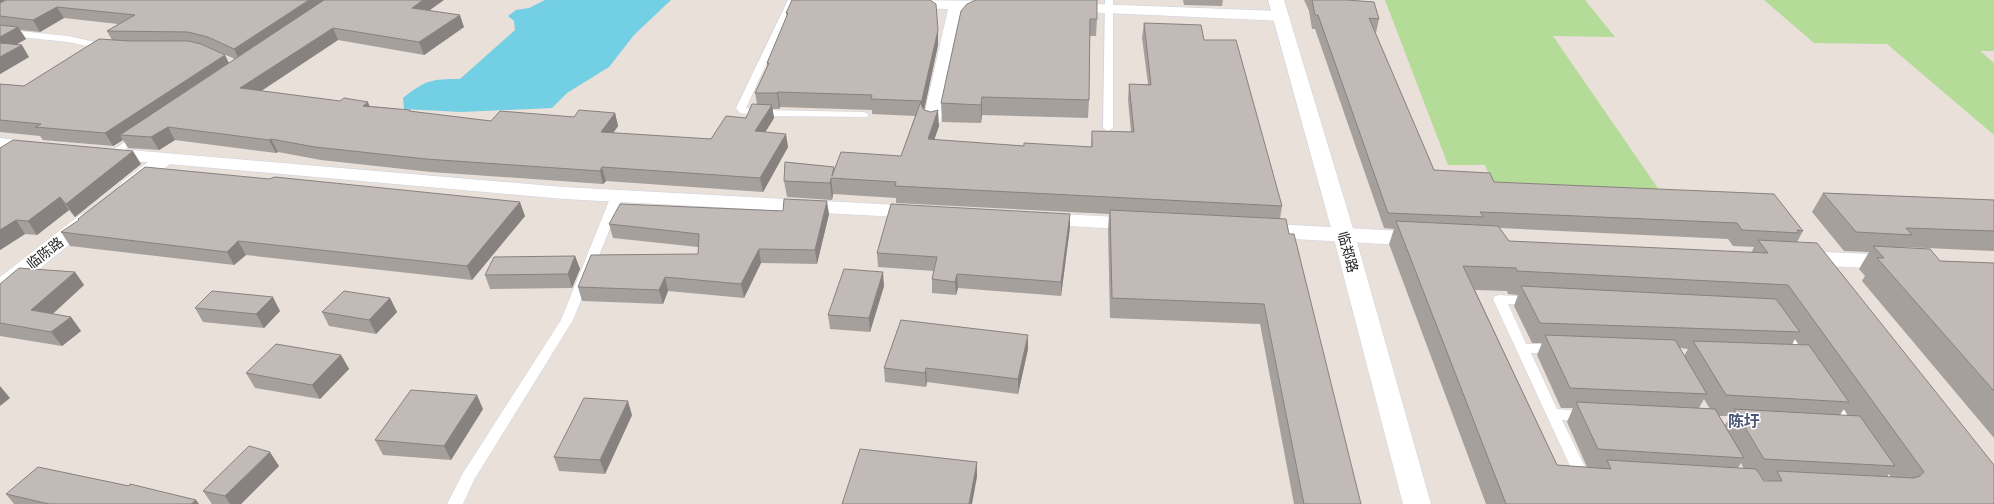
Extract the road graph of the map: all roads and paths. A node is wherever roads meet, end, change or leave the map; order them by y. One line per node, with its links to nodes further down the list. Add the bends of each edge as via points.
1 (792, 0): 10 (lane, via 741,108 744,111 758,113)
2 (888, 2): 3 (street)
3 (957, 2): 5 (street); 11 (street)
4 (1108, 5): 6 (street); 7 (street); 13 (lane)
5 (1011, 6)
6 (1049, 8)
7 (1279, 8): 24 (street, 临郑路)
8 (0, 32): 9 (lane, via 68,39)
9 (117, 48)
10 (863, 115)
11 (932, 120)
12 (150, 128): 17 (lane)
13 (1108, 128)
14 (0, 144): 15 (street)
15 (56, 149)
16 (88, 152): 17 (street)
17 (111, 154): 18 (street)
18 (164, 159): 19 (street); 30 (street, 临陈路)
19 (617, 196): 20 (street); 41 (lane, via 567,320 468,477)
20 (941, 213)
21 (1020, 217): 22 (street)
22 (1154, 225)
23 (1241, 229): 24 (street)
24 (1344, 235): 25 (street); 42 (street, 临郑路)
25 (1439, 240)
26 (1781, 257): 27 (street)
27 (1821, 259): 28 (street); 29 (street)
28 (1915, 263)
29 (1840, 284)
30 (0, 289)
31 (1521, 348): 32 (lane); 34 (lane, via 1498,299 1769,312); 35 (lane)
32 (1568, 350)
33 (1786, 359): 34 (lane)
34 (1801, 359): 38 (lane)
35 (1552, 414): 36 (lane); 40 (lane, via 1582,477)
36 (1599, 416)
37 (1834, 429): 38 (lane)
38 (1850, 430): 40 (lane, via 1895,495)
39 (1738, 474): 40 (lane)
40 (1749, 493)
41 (455, 504)
42 (1417, 504)

